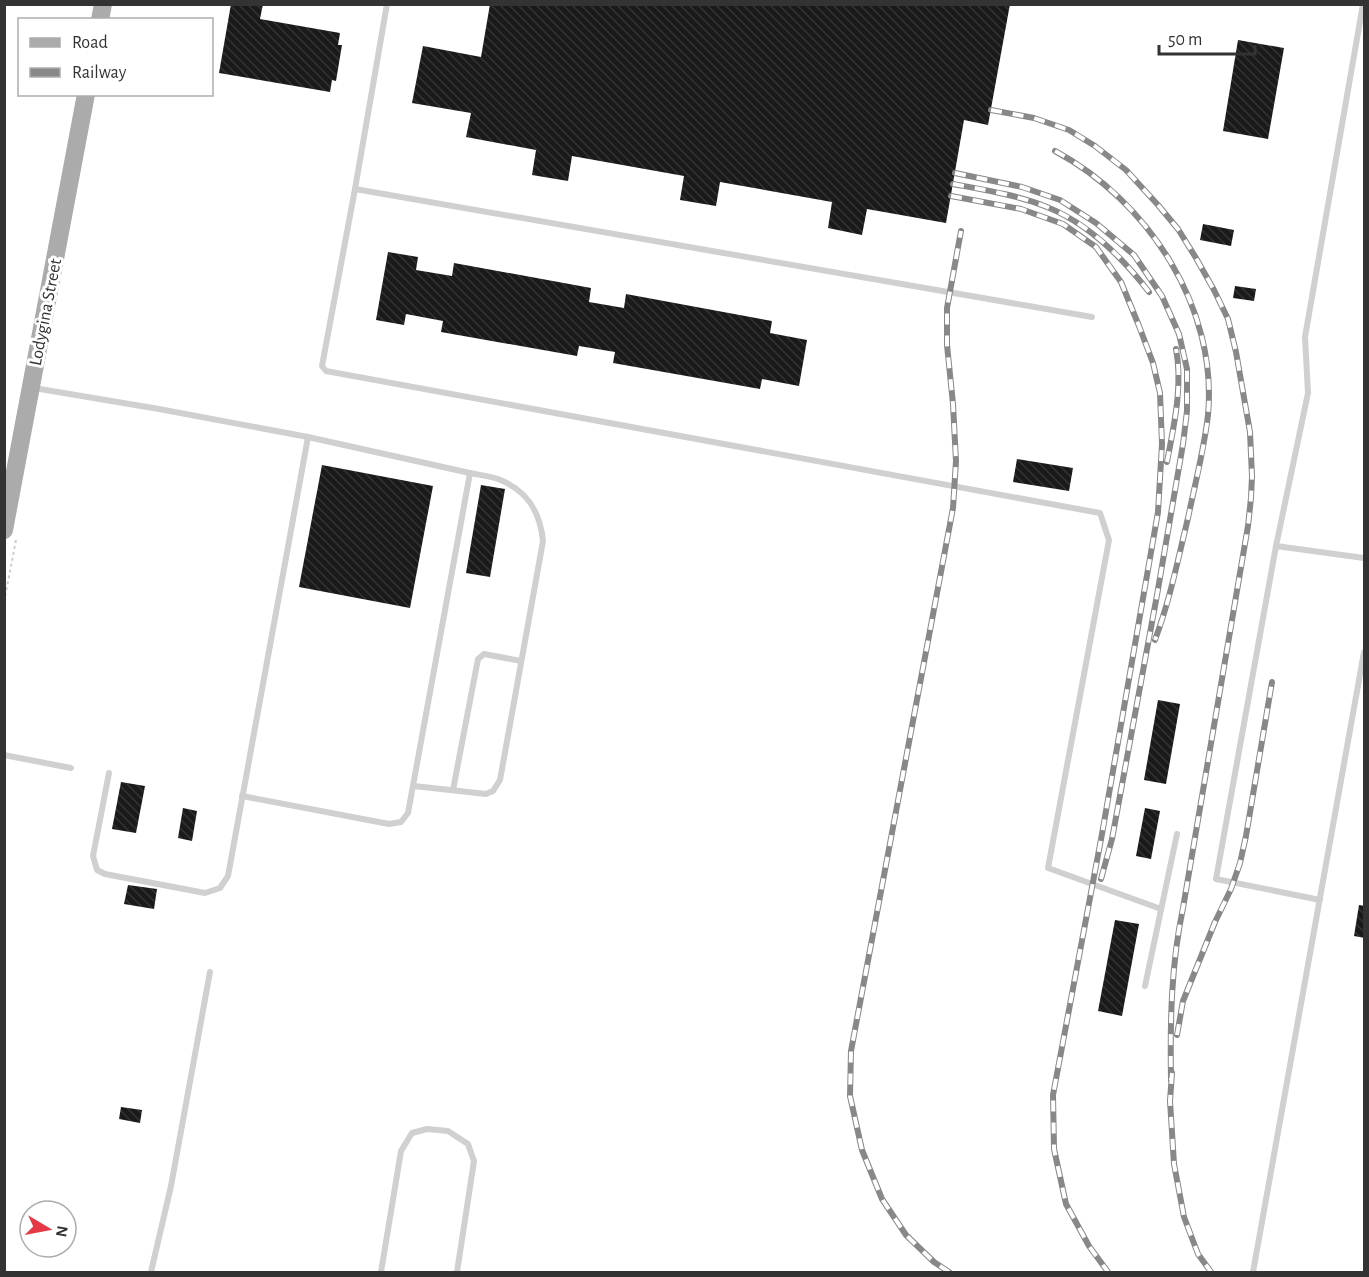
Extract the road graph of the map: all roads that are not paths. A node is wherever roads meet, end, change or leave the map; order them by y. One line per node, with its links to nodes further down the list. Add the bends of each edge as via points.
1 (387, 4): 4 (lane)
2 (1363, 4): 10 (lane, via 1305,337 1308,393)
3 (86, 96): 6 (main road, Lodygina Street)
4 (355, 189): 5 (lane); 22 (lane, via 322,366 326,371 1100,513 1109,540 1048,868)
5 (1092, 317)
6 (30, 387): 7 (lane); 9 (main road, Lodygina Street)
7 (308, 437): 8 (lane); 19 (lane)
8 (470, 473): 13 (lane, via 513,486 531,503 542,524 543,541); 17 (lane)
9 (4, 530)
10 (1276, 546): 11 (lane); 21 (lane, via 1216,879)
11 (1365, 558)
12 (1365, 652): 21 (lane)
13 (521, 661): 18 (lane, via 500,780 486,794); 18 (lane, via 484,654 478,659)
14 (4, 755): 15 (lane)
15 (71, 768)
16 (109, 773): 19 (lane, via 93,856 97,870 205,893 220,888 228,876)
17 (414, 786): 18 (lane); 19 (lane, via 408,813 401,822 389,824)
18 (453, 790)
19 (242, 796)
20 (1177, 834): 22 (lane)
21 (1320, 900): 28 (lane)
22 (1161, 909): 24 (lane)
23 (210, 972): 25 (lane)
24 (1145, 986)
25 (151, 1272)
26 (381, 1272): 27 (lane, via 401,1151 412,1133 427,1129 448,1131 468,1144 474,1161)
27 (457, 1272)
28 (1253, 1272)

